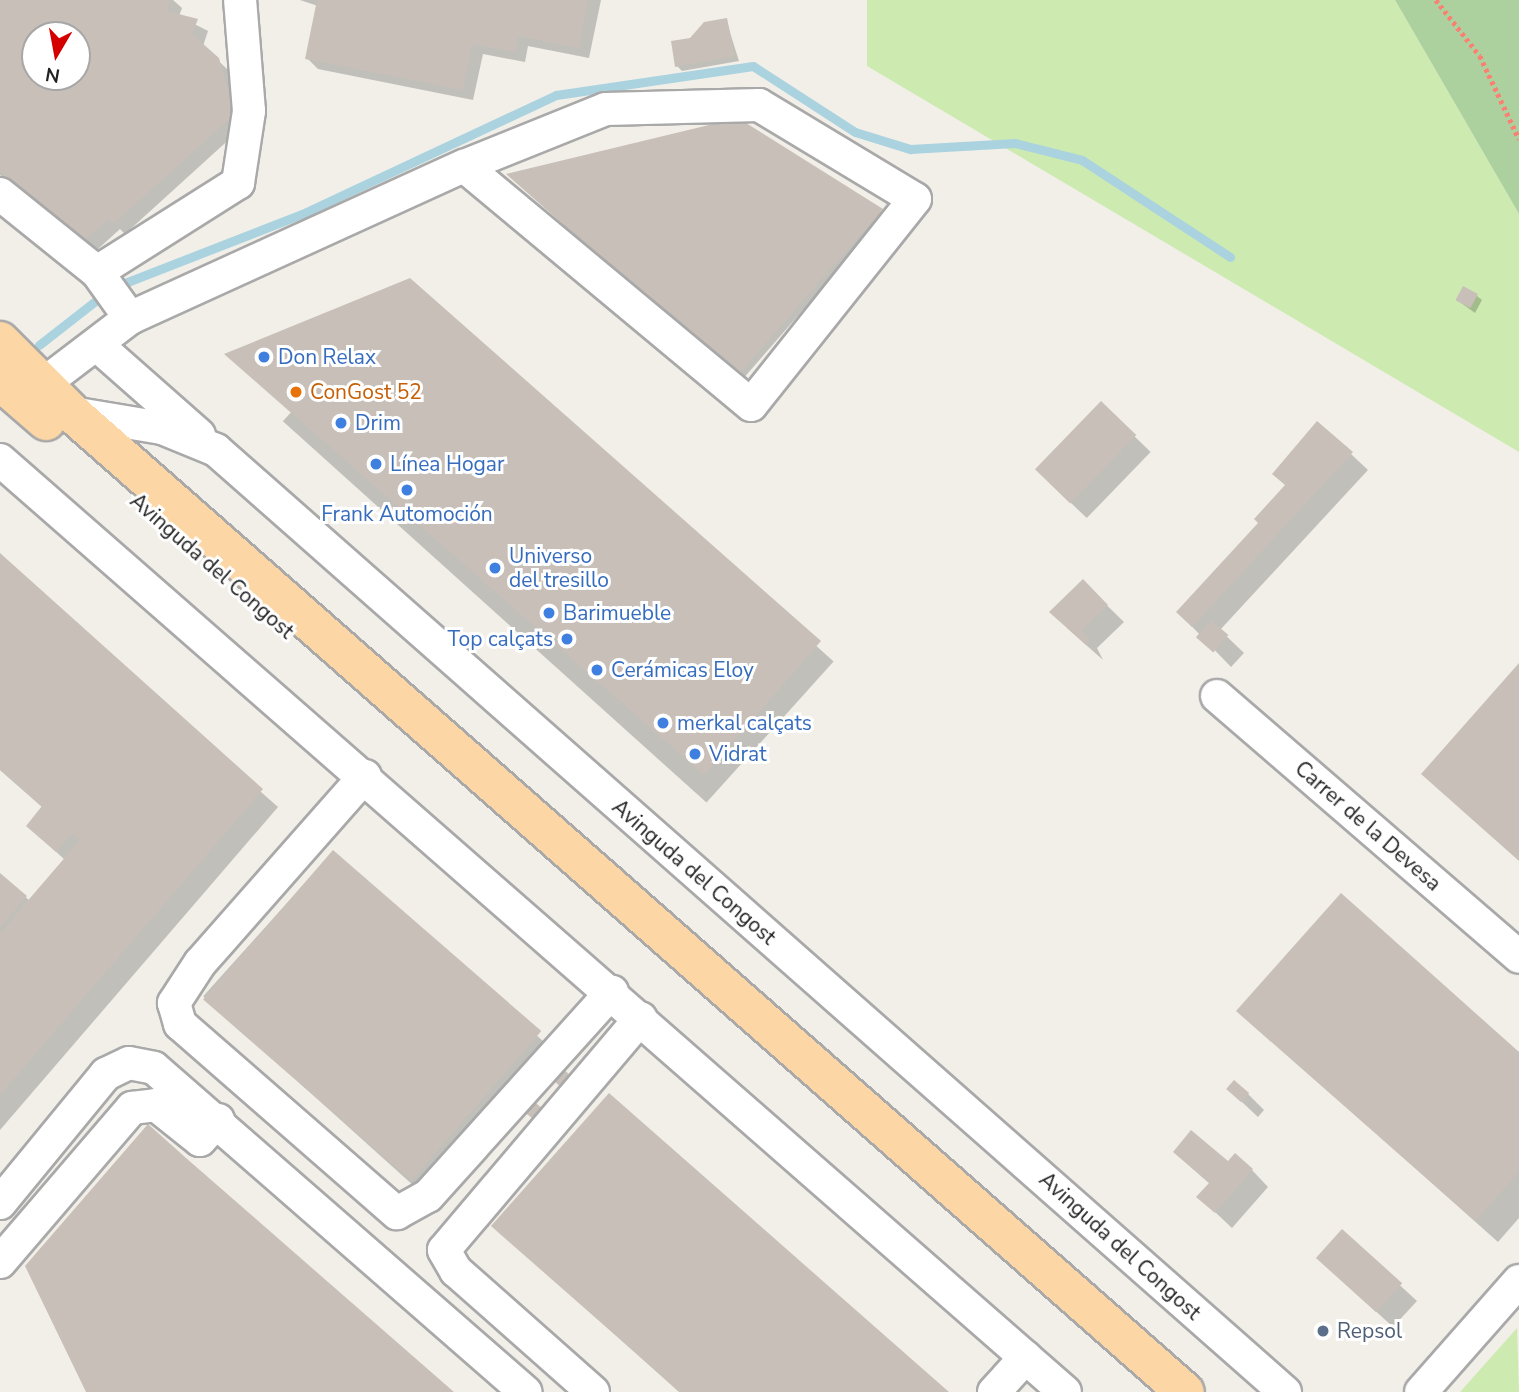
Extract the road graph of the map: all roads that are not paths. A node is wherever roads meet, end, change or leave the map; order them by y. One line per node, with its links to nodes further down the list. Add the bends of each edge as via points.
1 (240, 0): 4 (street, via 249,111 238,183)
2 (464, 166): 2 (street, via 751,405 915,199 759,106 606,109); 5 (street)
3 (0, 194): 4 (street)
4 (97, 272): 5 (street)
5 (130, 318): 6 (street)
6 (97, 345): 7 (street); 9 (street)
7 (15, 366): 8 (main road, Avinguda del Congost); 25 (main road, Avinguda del Congost)
8 (72, 414): 9 (street, Avinguda del Congost, via 162,428); 26 (main road, Avinguda del Congost)
9 (216, 450): 27 (street, Avinguda del Congost)
10 (0, 460): 12 (street)
11 (1217, 696): 13 (street, Carrer de la Devesa)
12 (365, 776): 14 (street); 14 (street, via 200,963 174,1003 180,1024 397,1213 428,1196)
13 (1519, 957)
14 (612, 992): 15 (street)
15 (641, 1018): 20 (street); 23 (street, via 444,1250 456,1271)
16 (218, 1120): 17 (street, via 154,1068 129,1063 106,1074); 18 (street, via 200,1140 156,1105 132,1108); 22 (street)
17 (0, 1203)
18 (0, 1262)
19 (1519, 1281): 28 (street)
20 (1026, 1357): 21 (street); 24 (street)
21 (1058, 1389)
22 (526, 1392)
23 (593, 1392)
24 (995, 1392)
25 (1147, 1392)
26 (1185, 1392)
27 (1285, 1392)
28 (1421, 1392)

